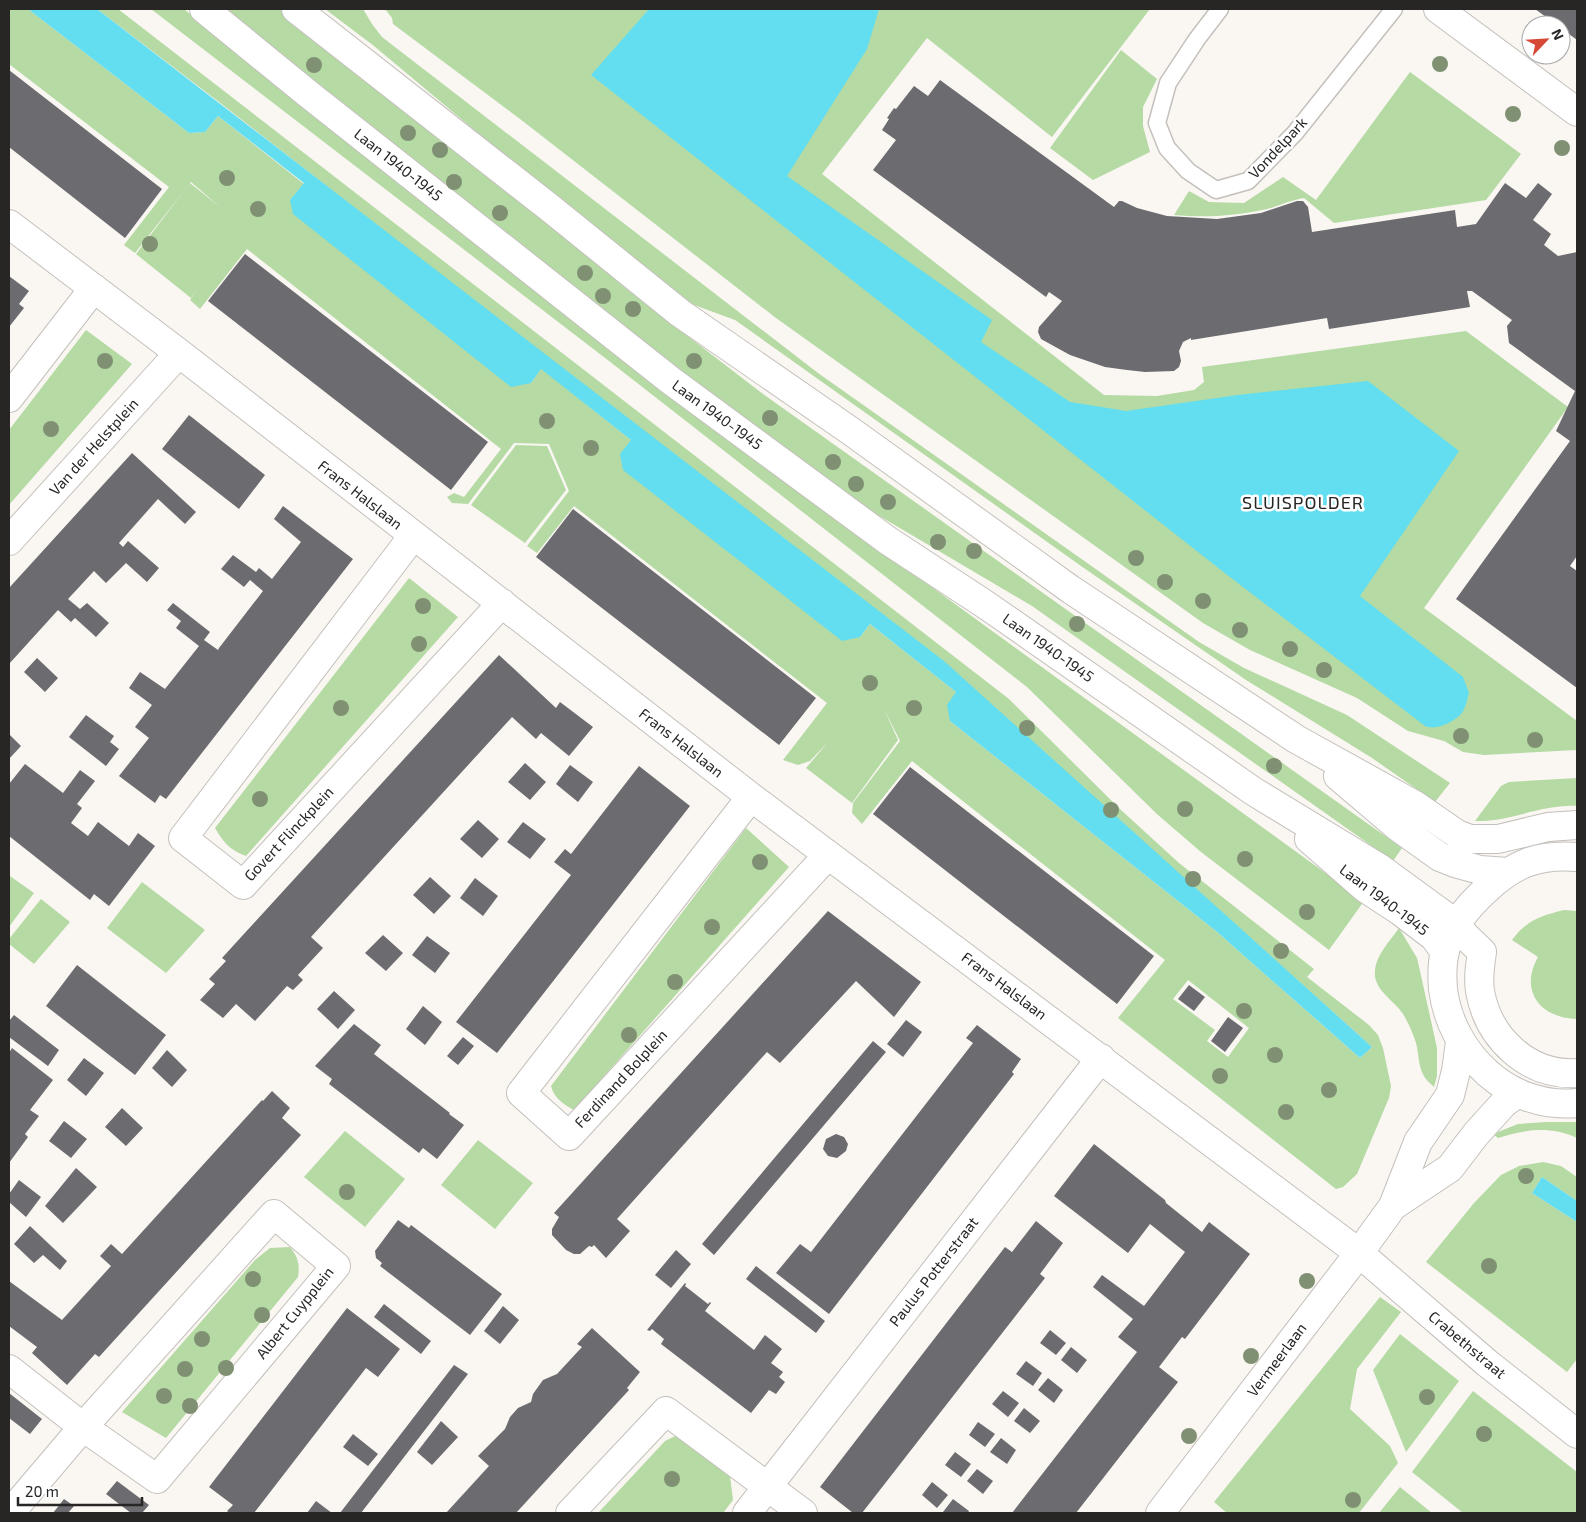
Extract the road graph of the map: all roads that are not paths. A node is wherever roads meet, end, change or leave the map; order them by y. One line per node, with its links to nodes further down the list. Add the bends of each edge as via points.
1 (204, 9): 15 (street, Laan 1940-1945, via 670,380 886,540 986,605)
2 (296, 9): 14 (street, via 680,313 1070,588)
3 (1220, 9): 4 (lane, Vondelpark, via 1168,83 1157,123 1167,148 1188,171 1216,190 1248,181 1295,133)
4 (1394, 9)
5 (1438, 9): 6 (street)
6 (1577, 112)
7 (9, 224): 8 (street, Frans Halslaan)
8 (94, 288): 9 (street, Frans Halslaan); 10 (street)
9 (179, 353): 11 (street, Frans Halslaan); 12 (street, Van der Helstplein)
10 (9, 398)
11 (413, 536): 13 (street, Frans Halslaan); 13 (street, Govert Flinckplein, via 183,838 243,884)
12 (9, 541)
13 (502, 603): 16 (street, Frans Halslaan)
14 (1296, 739): 17 (street, via 1470,839 1498,839 1548,826); 20 (street, via 1398,827 1440,857 1480,870)
15 (1253, 791): 21 (street, Laan 1940-1945, via 1381,868); 22 (street, Laan 1940-1945, via 1365,888 1434,937)
16 (751, 798): 18 (street, Frans Halslaan); 18 (street, Ferdinand Bolplein, via 521,1093 569,1136)
17 (1577, 825)
18 (828, 855): 24 (street, Frans Halslaan)
19 (1577, 857): 20 (street, via 1542,858)
20 (1508, 872): 21 (street, via 1481,894)
21 (1456, 926): 22 (street); 25 (street, Laan 1940-1945, via 1482,952 1480,989 1484,1008 1502,1041 1532,1064)
22 (1445, 952): 23 (street, via 1444,998)
23 (1460, 1042): 27 (street, via 1491,1077); 29 (street, Vermeerlaan, via 1450,1095 1418,1142)
24 (1101, 1058): 30 (street, Frans Halslaan); 34 (street, Paulus Potterstraat)
25 (1550, 1070): 26 (street, Laan 1940-1945); 27 (street, Vermeerlaan)
26 (1577, 1073)
27 (1518, 1093): 28 (street, via 1535,1099); 29 (street, Vermeerlaan, via 1504,1103 1450,1168)
28 (1577, 1103)
29 (1393, 1206): 30 (street, Vermeerlaan)
30 (1359, 1253): 33 (street, Crabethstraat, via 1487,1363); 35 (street, Vermeerlaan)
31 (9, 1370): 32 (street, Albert Cuypplein)
32 (83, 1427): 32 (street, Albert Cuypplein, via 274,1214 336,1266 157,1479); 36 (street, Albert Cuypplein)
33 (1577, 1434)
34 (768, 1486): 37 (street, via 666,1411); 38 (street, Paulus Potterstraat); 39 (street)
35 (1170, 1510)
36 (10, 1513)
37 (570, 1513)
38 (747, 1513)
39 (803, 1513)

